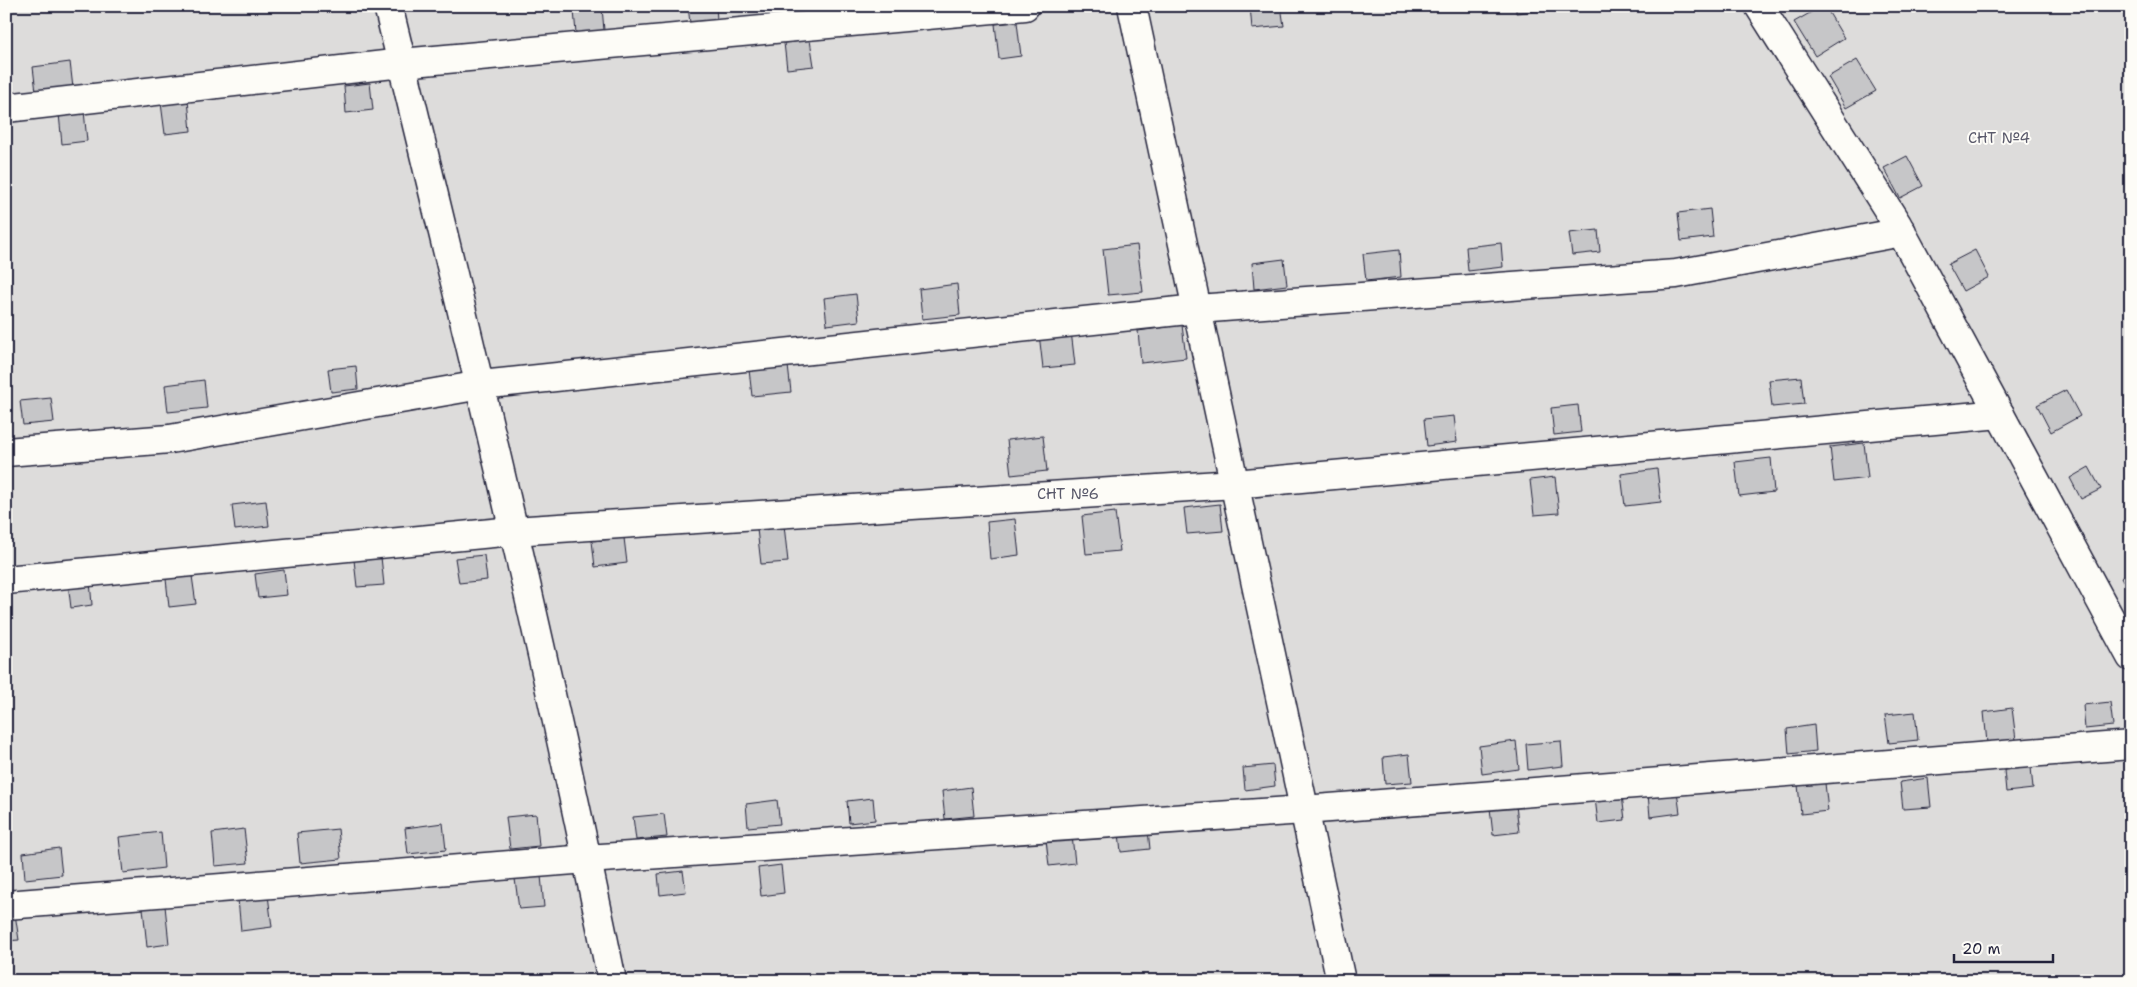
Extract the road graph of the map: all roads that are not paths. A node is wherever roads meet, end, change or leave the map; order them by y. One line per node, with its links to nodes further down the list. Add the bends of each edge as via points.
1 (388, 6): 5 (street)
2 (1025, 6): 5 (street)
3 (1132, 6): 8 (street)
4 (1759, 6): 7 (street)
5 (402, 63): 6 (street); 9 (street)
6 (6, 108)
7 (1902, 232): 8 (street, via 1676,274); 10 (street)
8 (1197, 309): 9 (street); 12 (street)
9 (481, 385): 11 (street, via 170,439); 13 (street)
10 (2000, 414): 12 (street); 15 (street)
11 (6, 452)
12 (1234, 484): 13 (street); 17 (street)
13 (513, 531): 14 (street); 18 (street)
14 (6, 580)
15 (2131, 657)
16 (2131, 745): 17 (street)
17 (1304, 810): 18 (street); 21 (street)
18 (588, 859): 19 (street); 20 (street)
19 (6, 906)
20 (612, 981)
21 (1341, 981)

